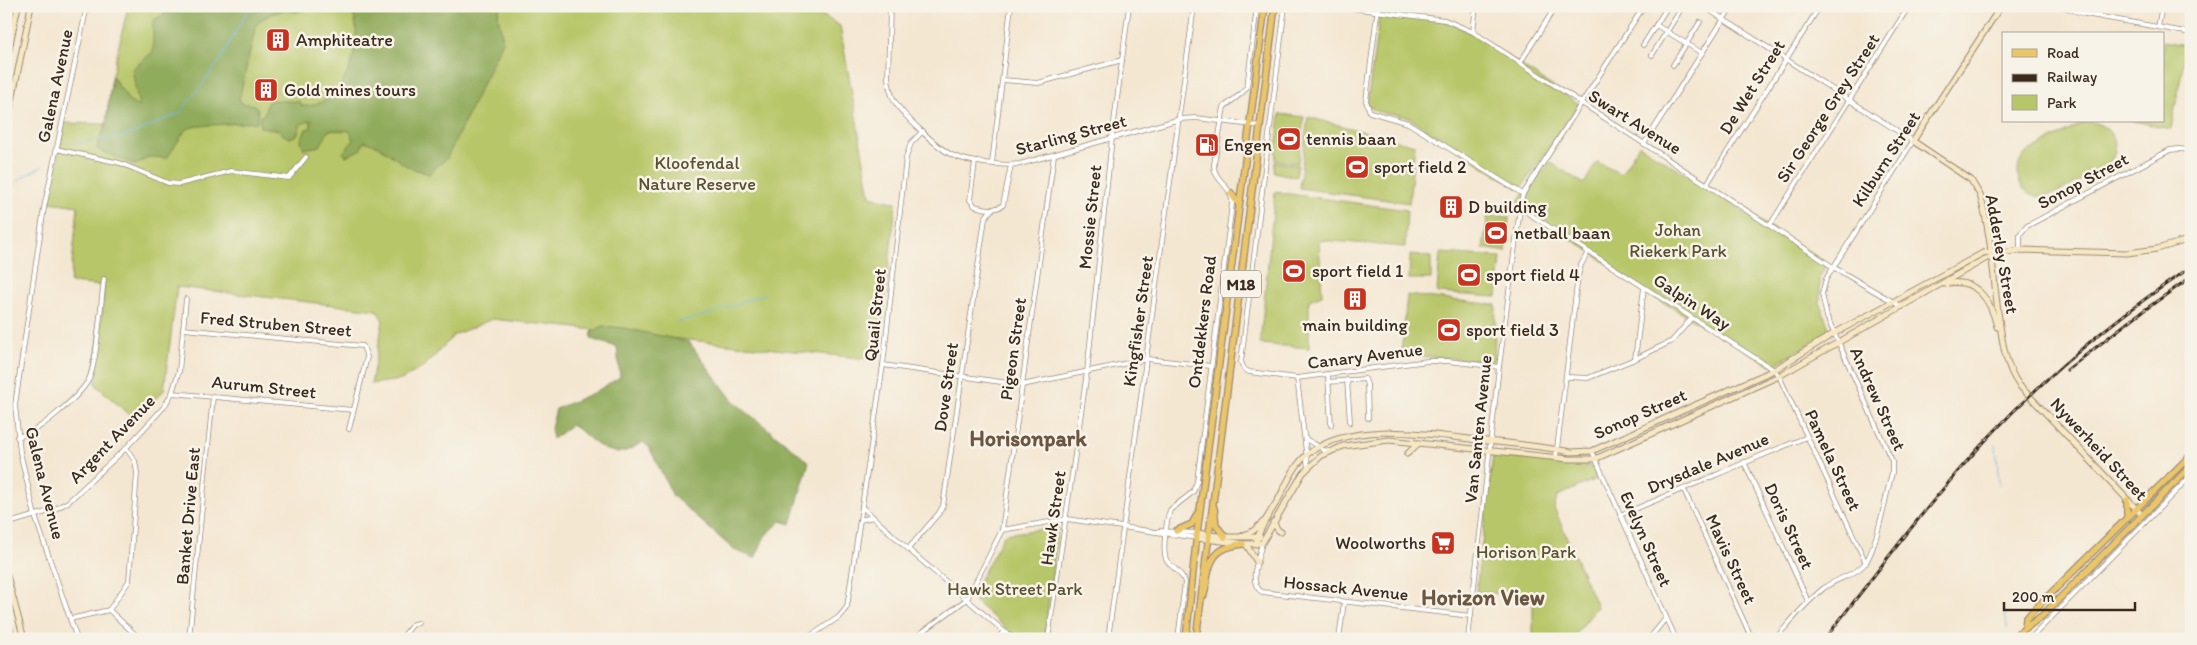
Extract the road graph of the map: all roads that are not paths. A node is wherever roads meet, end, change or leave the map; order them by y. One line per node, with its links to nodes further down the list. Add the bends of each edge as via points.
1 (18, 6): 41 (street)
2 (31, 6): 51 (street)
3 (87, 6): 56 (street, Galena Avenue)
4 (890, 6): 52 (street, Starling Street, via 889,89 898,106)
5 (1011, 6): 44 (street)
6 (1129, 6): 39 (street, Mossie Street)
7 (1194, 6): 47 (street, Kingfisher Street)
8 (1257, 6): 48 (street, via 1247,86 1224,105)
9 (1265, 6): 49 (main road, Ontdekkers Road / M18)
10 (1275, 6): 50 (main road, Ontdekkers Road / M18)
11 (1285, 6): 100 (street, Canary Avenue, via 1241,362 1249,372)
12 (1336, 6): 26 (street, Swart Avenue)
13 (1476, 6): 32 (street)
14 (1556, 6): 42 (street)
15 (1644, 6): 46 (street)
16 (1668, 6): 30 (street)
17 (1683, 6): 33 (street)
18 (1703, 6): 28 (street)
19 (1732, 6): 28 (street)
20 (1820, 6): 40 (street, De Wet Street)
21 (1909, 6): 45 (street, Sir George Grey Street)
22 (2001, 6): 54 (street, Kilburn Street)
23 (2061, 6): 27 (street)
24 (2087, 6): 27 (street)
25 (2162, 6): 31 (street)
26 (1377, 9): 32 (street, Swart Avenue, via 1445,20); 65 (street, via 1366,101 1370,112 1408,122)
27 (2085, 14): 31 (street)
28 (1724, 20): 37 (street); 40 (street)
29 (1700, 22): 35 (street)
30 (1656, 25): 33 (street); 36 (street)
31 (2158, 28): 34 (street)
32 (1472, 32): 42 (street, Swart Avenue)
33 (1667, 32): 35 (street); 38 (street)
34 (2191, 33)
35 (1687, 44): 37 (street); 43 (street)
36 (1643, 45)
37 (1702, 53): 55 (street)
38 (1652, 55)
39 (1122, 60): 44 (street, via 1038,83); 53 (street, Mossie Street)
40 (1785, 60): 45 (street); 63 (street, De Wet Street)
41 (6, 62)
42 (1520, 63): 46 (street, Swart Avenue)
43 (1673, 65)
44 (1003, 80): 61 (street)
45 (1849, 100): 54 (street); 72 (street, Sir George Grey Street)
46 (1581, 104): 55 (street, Swart Avenue); 65 (street)
47 (1180, 119): 48 (street, Starling Street); 53 (street, Starling Street); 88 (street, Kingfisher Street)
48 (1221, 121): 49 (street, Starling Street); 64 (street, via 1214,169)
49 (1249, 126): 50 (street, Starling Street); 66 (main road, Ontdekkers Road / M18)
50 (1260, 126): 137 (main road, Ontdekkers Road / M18)
51 (6, 130)
52 (923, 131): 60 (street, Starling Street, via 953,155); 91 (street, Quail Street, via 911,144 906,158)
53 (1112, 138): 58 (street, Starling Street); 95 (street, Mossie Street)
54 (1913, 142): 76 (street, Adderley Street, via 1975,184 1982,200); 77 (street, Kilburn Street)
55 (1644, 144): 63 (street, Swart Avenue)
56 (56, 149): 59 (street, via 120,163 168,183 179,184 232,171 289,178); 114 (street, Galena Avenue, via 17,379)
57 (2191, 150): 74 (street, Sonop Street, via 2175,149 2028,226 2020,234)
58 (1054, 155): 62 (street, Starling Street); 103 (street, Pigeon Street)
59 (306, 157)
60 (974, 162): 61 (street, Starling Street); 67 (street, via 970,197 973,205)
61 (992, 163): 62 (street, Starling Street)
62 (1011, 165): 69 (street, Dove Street, via 1004,203 1002,207)
63 (1707, 184): 72 (street, Swart Avenue)
64 (1231, 193): 66 (main road); 92 (street, Ontdekkers Road, via 1232,207)
65 (1523, 194): 68 (street, Van Santen Avenue)
66 (1239, 206): 136 (main road, Ontdekkers Road / M18)
67 (980, 208): 69 (street); 70 (street)
68 (1520, 208): 75 (street, Galpin Way); 93 (street, Van Santen Avenue)
69 (992, 209): 70 (street, Dove Street)
70 (985, 218): 97 (street, Dove Street)
71 (2191, 224): 73 (street)
72 (1770, 225): 77 (street, Swart Avenue)
73 (2190, 236): 74 (street, via 2157,249 2127,253)
74 (2020, 250): 76 (street)
75 (1588, 252): 79 (street, Galpin Way); 99 (street, via 1578,276)
76 (1991, 255): 80 (street, Sonop Street); 82 (street, Sonop Street, via 1983,253); 90 (street, Adderley Street)
77 (1833, 267): 82 (street, Swart Avenue); 86 (street, Kilburn Street, via 1822,294)
78 (104, 279): 114 (street, via 93,366 88,381 46,423 31,434)
79 (1644, 288): 84 (street, Galpin Way); 89 (street)
80 (1934, 288): 83 (street, Sonop Street); 90 (street, via 1950,282 1965,284 1976,288 1987,298)
81 (186, 299): 85 (street, Argent Avenue)
82 (1891, 302): 83 (street, Swart Avenue); 86 (street, Sonop Street)
83 (1902, 307): 87 (street, Sonop Street)
84 (1691, 319): 89 (street, via 1672,341); 94 (street, Galpin Way)
85 (183, 329): 104 (street, Argent Avenue, via 179,372); 107 (street, Fred Struben Street, via 360,345 365,348 367,357)
86 (1833, 334): 87 (street, Andrew Street); 94 (street, Sonop Street)
87 (1838, 342): 98 (street, Sonop Street); 167 (street, Andrew Street, via 1892,464 1873,548)
88 (1146, 359): 92 (street); 95 (street); 152 (street, Kingfisher Street)
89 (1635, 359): 99 (street, via 1588,378)
90 (2008, 364): 106 (street, Adderley Street, via 2016,380)
91 (883, 365): 97 (street); 139 (street, Quail Street)
92 (1211, 366): 156 (street, Ontdekkers Road, via 1196,485 1190,495 1171,508)
93 (1498, 367): 96 (street, Canary Avenue, via 1436,361); 118 (street, Van Santen Avenue)
94 (1774, 370): 98 (street, Pamela Street); 126 (street, Sonop Street)
95 (1087, 372): 103 (street); 146 (street, Hawk Street)
96 (1328, 374): 100 (street, Canary Avenue); 102 (street)
97 (962, 376): 103 (street); 165 (street, Dove Street, via 943,506)
98 (1779, 376): 115 (street, Pamela Street); 130 (street, Sonop Street)
99 (1567, 377): 123 (street)
100 (1297, 378): 116 (street)
101 (1347, 380): 102 (street); 108 (street, via 1362,378 1366,382); 109 (street)
102 (1328, 382): 110 (street)
103 (1022, 385): 153 (street, Pigeon Street)
104 (172, 393): 105 (street, Aurum Street); 122 (street, Argent Avenue, via 159,413)
105 (213, 396): 107 (street, Aurum Street); 186 (street, Banket Drive East)
106 (2031, 397): 138 (street, Nywerheid Street)
107 (353, 410): 111 (street)
108 (1368, 418)
109 (1350, 422)
110 (1331, 425)
111 (349, 429)
112 (1401, 432): 113 (street, Sonop Street); 119 (street); 121 (street, Sonop Street, via 1357,436)
113 (1414, 433): 118 (street, Sonop Street); 119 (street)
114 (17, 437): 144 (street, Galena Avenue)
115 (1807, 437): 131 (street, Drysdale Avenue); 167 (street, Pamela Street)
116 (1306, 438): 121 (street); 127 (street)
117 (1399, 441): 119 (street, Sonop Street); 120 (street, via 1407,453); 125 (street, Sonop Street, via 1359,442)
118 (1491, 441): 123 (street, Sonop Street); 124 (street, Van Santen Avenue)
119 (1408, 442): 120 (street, Sonop Street)
120 (1419, 443): 124 (street, Sonop Street)
121 (1320, 446): 125 (street); 127 (street, Sonop Street)
122 (126, 448): 144 (street, Argent Avenue, via 68,502); 172 (street, via 135,462 137,473 130,575)
123 (1556, 449): 126 (street, Sonop Street); 129 (street)
124 (1490, 450): 129 (street, Sonop Street); 174 (street, Van Santen Avenue)
125 (1329, 451): 133 (street, Sonop Street)
126 (1592, 451): 130 (street, Evelyn Street)
127 (1307, 454): 133 (street); 141 (street, Sonop Street)
128 (2191, 455): 140 (main road)
129 (1556, 457): 130 (street, Sonop Street)
130 (1595, 459): 142 (street, Evelyn Street)
131 (1744, 462): 135 (street, Drysdale Avenue); 170 (street, Doris Street)
132 (2191, 466): 143 (main road)
133 (1308, 468): 150 (street, Sonop Street)
134 (2191, 476): 149 (street)
135 (1684, 490): 142 (street, Drysdale Avenue); 201 (street, Mavis Street)
136 (1203, 494): 154 (main road, via 1196,520); 157 (main road, Ontdekkers Road / M18)
137 (1213, 494): 158 (main road, Ontdekkers Road / M18); 159 (main road, via 1215,523)
138 (2127, 500): 140 (street, Nywerheid Street); 147 (main road)
139 (862, 507): 145 (street); 148 (street, Quail Street)
140 (2136, 509): 143 (street, Nywerheid Street); 147 (main road)
141 (1270, 514): 160 (street, via 1253,531); 161 (street, Sonop Street)
142 (1620, 515): 175 (street, Evelyn Street)
143 (2142, 515): 149 (street, Nywerheid Street); 179 (main road, via 2043,615)
144 (35, 516): 151 (street, Argent Avenue); 176 (street, Galena Avenue)
145 (874, 517): 148 (street); 165 (street)
146 (1067, 519): 152 (street); 153 (street); 192 (street, Hawk Street)
147 (2127, 519): 179 (main road, via 2031,613)
148 (860, 520): 164 (street, Quail Street)
149 (2147, 520): 204 (street)
150 (1273, 522): 155 (street); 161 (street, Sonop Street)
151 (6, 524)
152 (1123, 527): 156 (street); 193 (street, Kingfisher Street)
153 (1002, 530): 169 (street, Pigeon Street)
154 (1176, 531): 156 (street); 157 (street)
155 (1281, 532)
156 (1166, 533): 157 (street); 194 (street, Ontdekkers Road, via 1165,558 1182,575 1184,582)
157 (1197, 536): 158 (street); 195 (main road, Ontdekkers Road / M18)
158 (1207, 537): 159 (street); 162 (street); 178 (main road, Ontdekkers Road / M18)
159 (1225, 537): 160 (street)
160 (1239, 537): 161 (street)
161 (1260, 540): 162 (street); 166 (street, Hossack Avenue)
162 (1244, 544): 166 (street); 178 (main road, via 1224,548 1213,557)
163 (850, 546): 164 (street)
164 (856, 547): 188 (street, Quail Street, via 846,610)
165 (908, 549): 169 (street)
166 (1257, 562): 171 (street, Hossack Avenue, via 1255,584 1262,592)
167 (1866, 563): 170 (street)
168 (6, 572): 183 (street)
169 (967, 598): 180 (street); 189 (street)
170 (1808, 601): 202 (street)
171 (1344, 602): 174 (street, Hossack Avenue); 197 (street)
172 (109, 610): 176 (street); 185 (street)
173 (6, 616): 182 (street)
174 (1471, 616): 198 (street, Van Santen Avenue)
175 (1666, 618): 199 (street); 200 (street, Evelyn Street)
176 (70, 619): 184 (street, Galena Avenue)
177 (419, 623): 187 (street, via 413,624)
178 (1197, 624): 196 (main road, Ontdekkers Road / M18)
179 (2024, 627): 203 (main road)
180 (1004, 631): 190 (street); 191 (street)
181 (2191, 635): 205 (street)
182 (14, 639)
183 (24, 639)
184 (77, 639)
185 (140, 639)
186 (189, 639)
187 (401, 639)
188 (806, 639)
189 (913, 639)
190 (997, 639)
191 (1013, 639)
192 (1048, 639)
193 (1108, 639)
194 (1178, 639)
195 (1186, 639)
196 (1196, 639)
197 (1339, 639)
198 (1468, 639)
199 (1649, 639)
200 (1676, 639)
201 (1752, 639)
202 (1776, 639)
203 (2011, 639)
204 (2030, 639)
205 (2187, 639)

